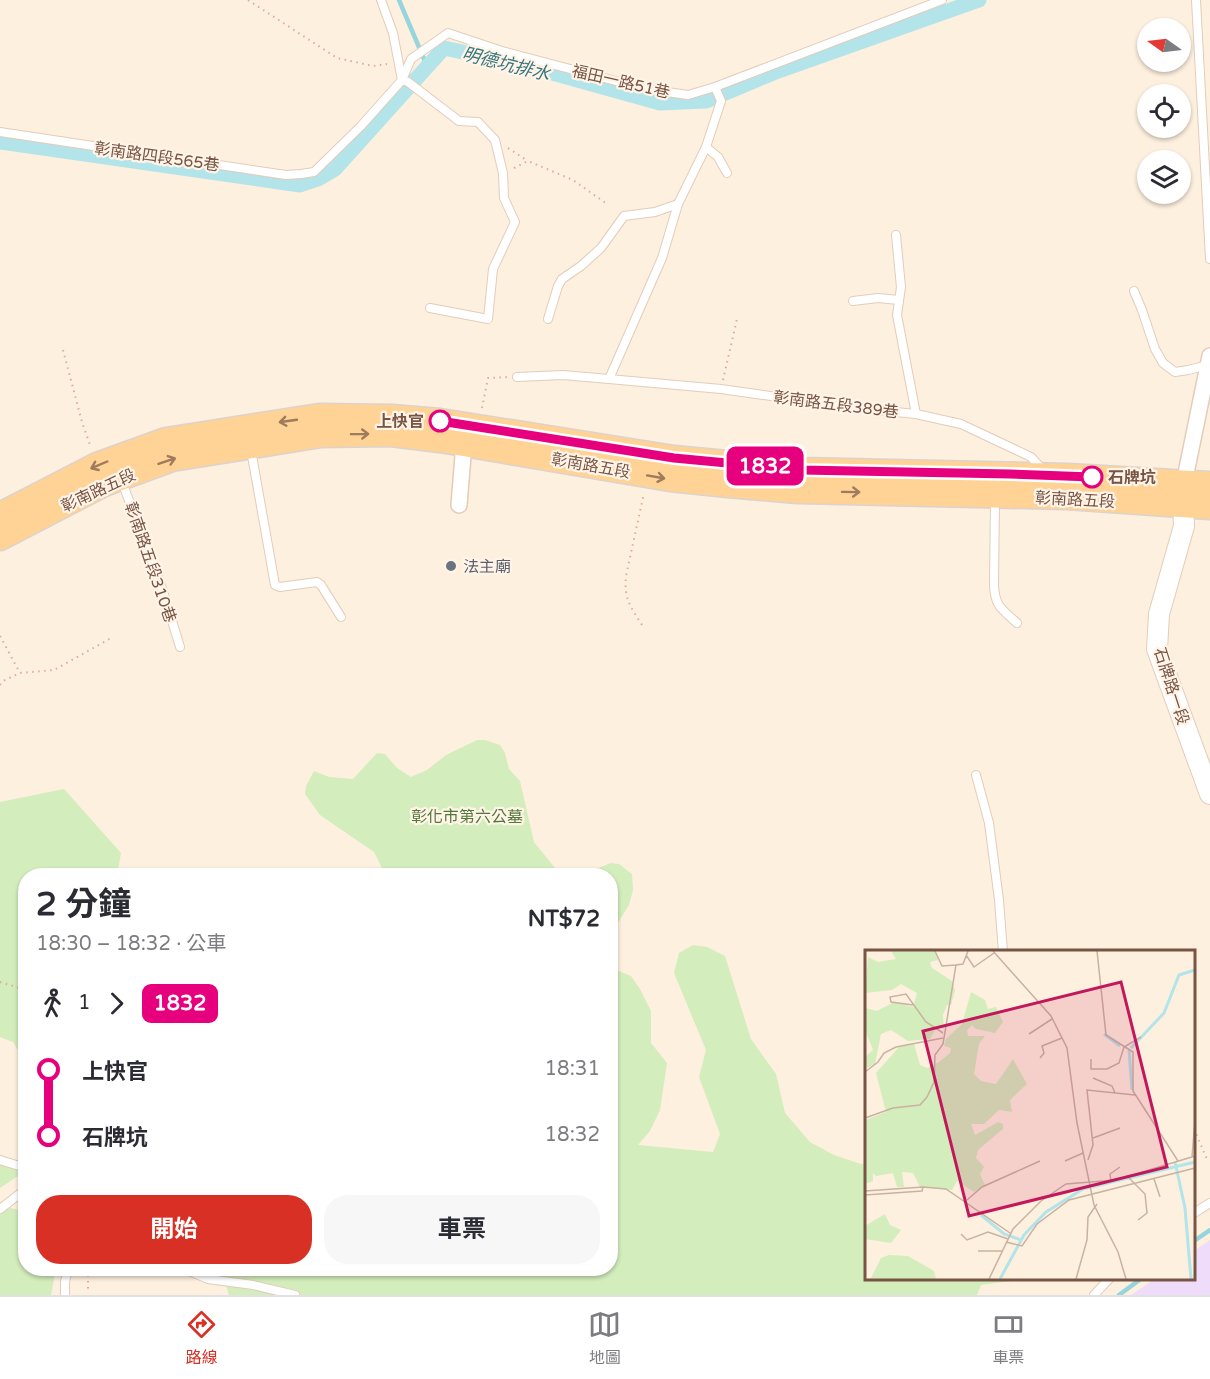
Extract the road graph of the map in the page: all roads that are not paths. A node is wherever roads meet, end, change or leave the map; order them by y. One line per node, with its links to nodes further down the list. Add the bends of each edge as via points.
1 (381, 0): 4 (lane)
2 (942, 0): 5 (lane, 福田一路51巷)
3 (1196, 0): 12 (lane)
4 (405, 81): 5 (lane, 福田一路51巷, via 411,59 448,33 646,89 688,95); 8 (lane, 福田一路51巷); 16 (lane, via 459,121 478,122 495,140 504,198 515,222 493,269 488,319)
5 (716, 89): 7 (lane, via 721,101)
6 (0, 132): 8 (lane, 彰南路四段565巷, via 286,175)
7 (706, 147): 9 (lane, via 718,157); 10 (lane)
8 (314, 172)
9 (727, 173)
10 (678, 204): 17 (lane, via 624,216 601,248 562,279); 20 (lane, via 662,258)
11 (896, 235): 14 (lane)
12 (1210, 259)
13 (1134, 291): 18 (lane, via 1163,363 1174,372)
14 (899, 300): 15 (lane); 21 (lane, via 897,315)
15 (854, 301)
16 (430, 308)
17 (548, 319)
18 (1209, 361): 27 (street)
19 (517, 377): 20 (lane, 彰南路五段389巷)
20 (609, 378): 21 (lane, 彰南路五段389巷, via 721,388)
21 (916, 414): 24 (lane, 彰南路五段389巷, via 961,424 1031,457)
22 (471, 434): 23 (main road, 彰南路五段, one-way to 22, via 321,435); 24 (main road, 彰南路五段, via 801,470); 26 (main road, 彰南路五段, one-way to 26, via 648,476 693,482 798,491); 28 (street); 29 (main road, 彰南路五段, one-way to 29, via 392,417 319,416 166,440 97,465)
23 (250, 446): 25 (main road, 彰南路五段, one-way to 23, via 172,459); 31 (lane, via 275,585 317,582)
24 (1046, 475): 27 (main road, 彰南路五段)
25 (121, 478): 30 (main road, 彰南路五段); 33 (lane, 彰南路五段310巷)
26 (995, 495): 27 (main road, 彰南路五段); 32 (lane, via 995,598)
27 (1199, 495): 35 (street, 石牌路一段, via 1184,526 1159,614 1157,649)
28 (459, 505)
29 (0, 515)
30 (0, 538)
31 (341, 617)
32 (1017, 623)
33 (180, 647)
34 (976, 775): 36 (lane, via 988,823)
35 (1210, 794)
36 (1004, 950)
37 (0, 1160): 38 (lane)
38 (18, 1166)
39 (18, 1195): 41 (lane)
40 (1210, 1203): 42 (lane)
41 (0, 1209)
42 (1195, 1213)
43 (66, 1276): 46 (lane)
44 (201, 1276): 47 (lane)
45 (1105, 1280): 48 (lane)
46 (65, 1295)
47 (295, 1295)
48 (1094, 1295)

